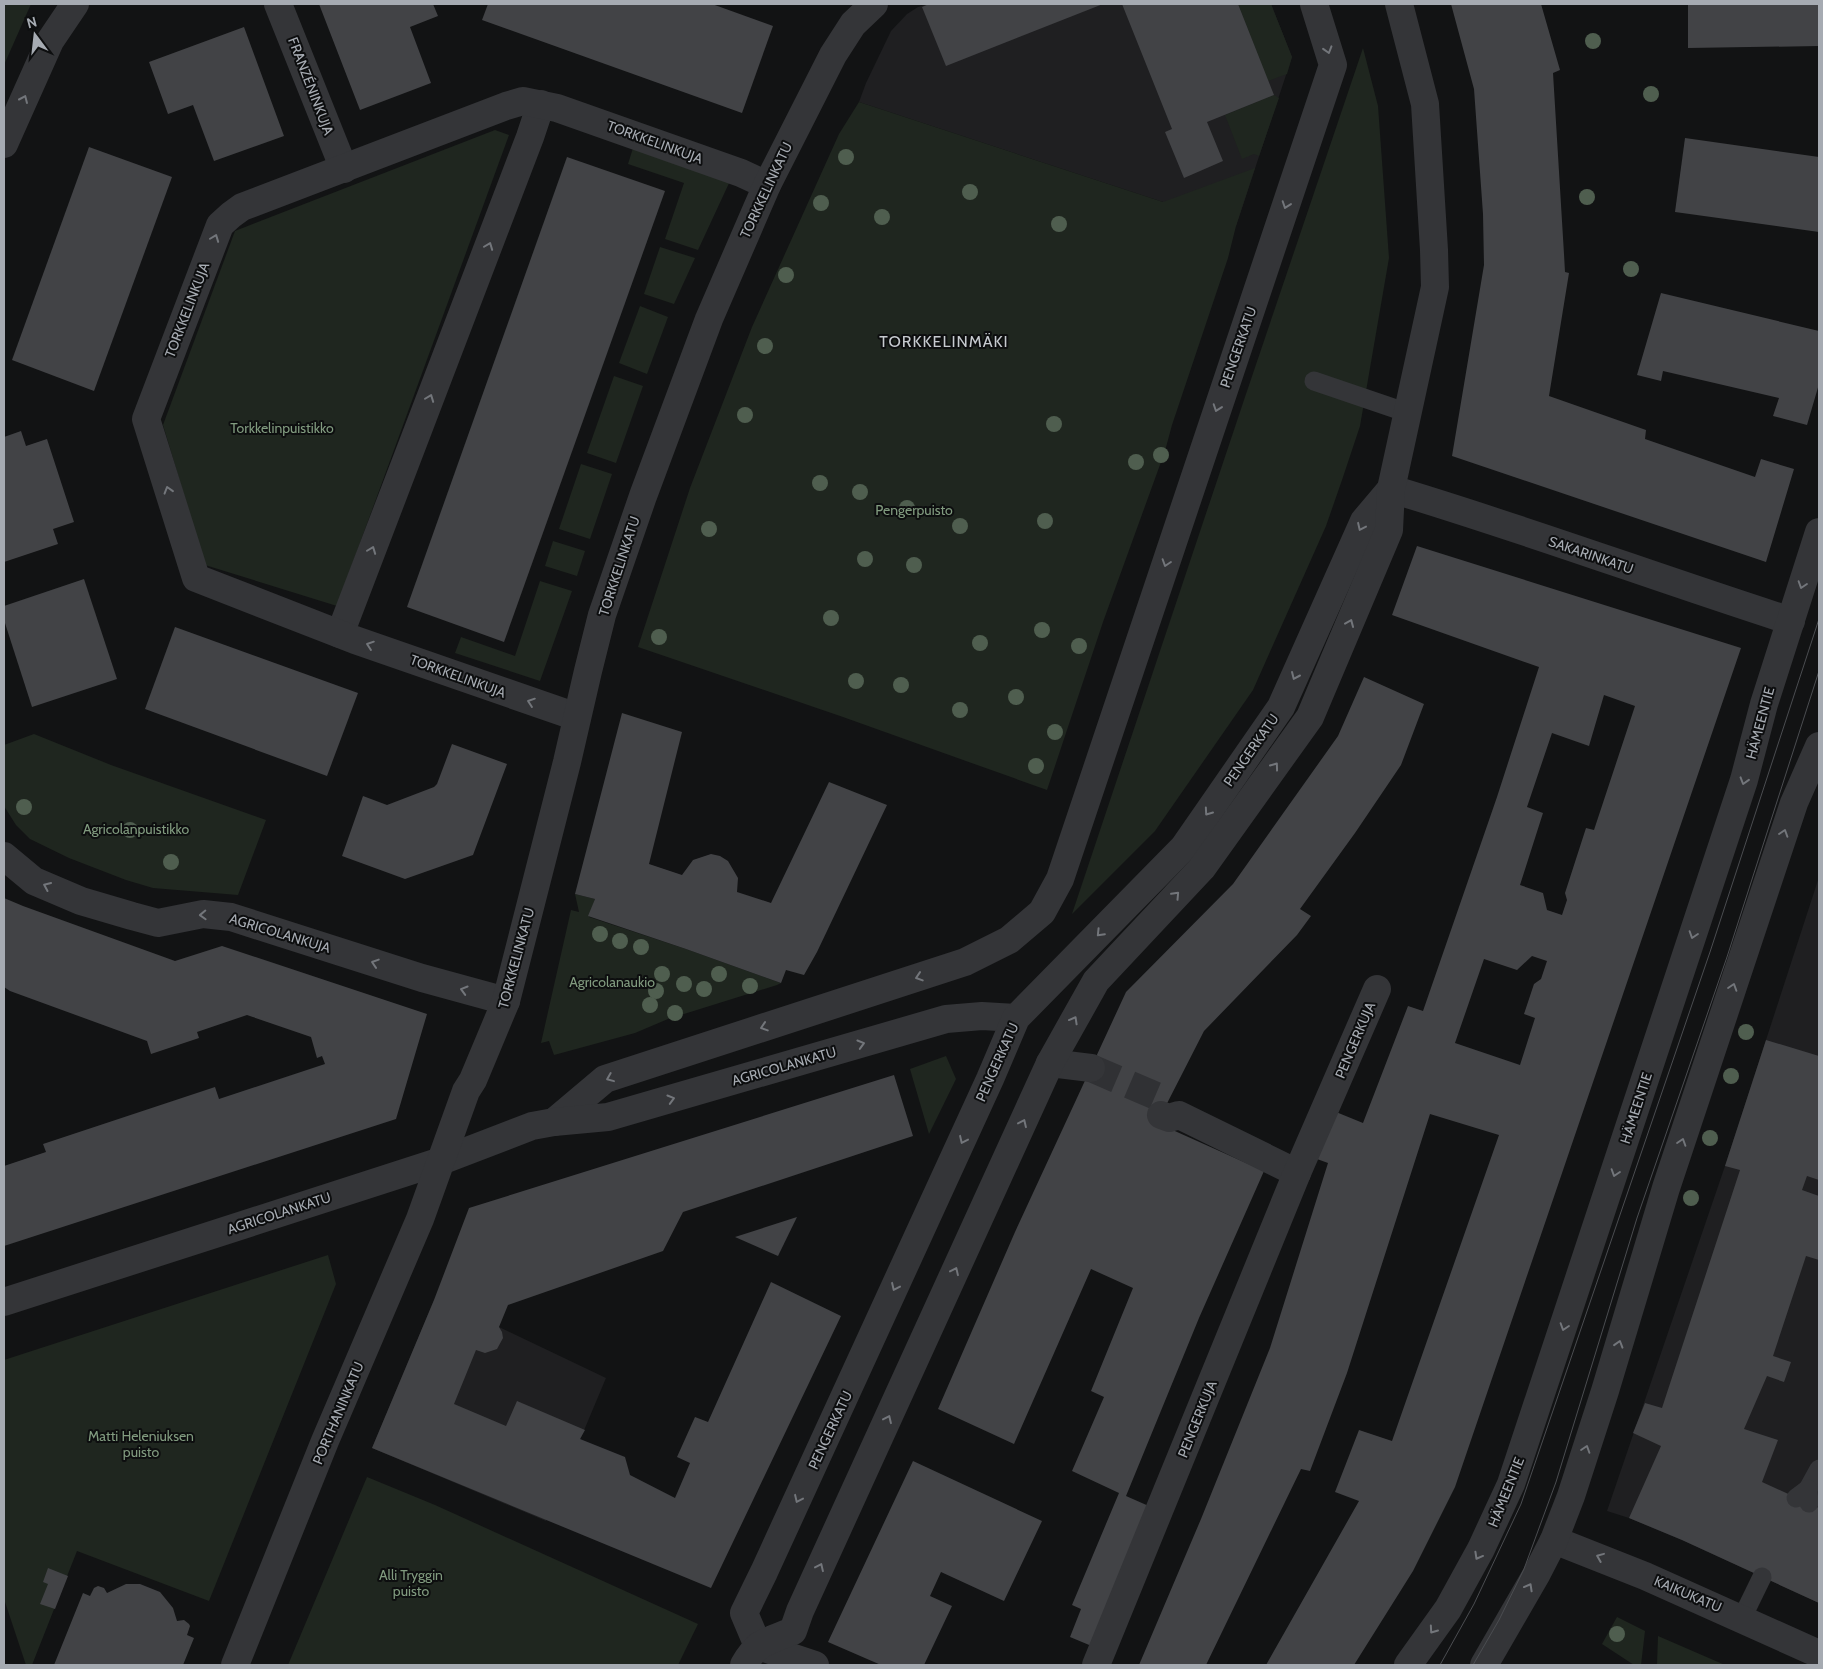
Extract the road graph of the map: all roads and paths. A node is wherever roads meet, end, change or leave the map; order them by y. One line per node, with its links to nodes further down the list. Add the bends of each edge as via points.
1 (75, 4): 7 (street, one-way to 1, via 50,41)
2 (278, 4): 8 (street, FRANZÉNINKUJA)
3 (874, 4): 9 (street, TORKKELINKATU, via 853,24 833,55)
4 (1314, 4): 19 (street, PENGERKATU, one-way to 19, via 1333,65 1060,879 1042,912 1010,940)
5 (1399, 4): 11 (street, PENGERKATU, via 1425,104 1435,286)
6 (532, 102): 8 (street, TORKKELINKUJA); 9 (street, TORKKELINKUJA, via 575,114); 15 (street, one-way to 6, via 530,138)
7 (4, 144)
8 (344, 169): 15 (street, TORKKELINKUJA, one-way to 8, via 196,578 146,419 220,225 242,207)
9 (767, 185): 16 (street, TORKKELINKATU, via 709,319 643,496 602,615)
10 (1314, 381): 11 (lane)
11 (1408, 413): 12 (street, PENGERKATU)
12 (1391, 489): 14 (street, SAKARINKATU); 22 (street, PENGERKATU, one-way to 22, via 1364,521 1281,707 1184,847); 23 (street, PENGERKATU, one-way to 12, via 1096,981 1202,868 1310,718 1389,530)
13 (1819, 532): 14 (street, HÄMEENTIE, one-way to 14)
14 (1790, 621): 40 (street, HÄMEENTIE, one-way to 40, via 1744,780 1511,1484 1448,1609)
15 (340, 634): 16 (street, TORKKELINKUJA, one-way to 15)
16 (577, 717): 21 (street, TORKKELINKATU)
17 (1819, 746): 32 (street, one-way to 17, via 1666,1188 1794,804)
18 (4, 856): 21 (street, AGRICOLANKUJA, one-way to 18, via 231,916 203,914 158,922 123,914 81,901 34,880)
19 (965, 962): 26 (street, AGRICOLANKATU, one-way to 26, via 605,1079)
20 (1377, 988): 28 (street, PENGERKUJA)
21 (506, 1002): 27 (street, TORKKELINKATU, via 466,1091)
22 (1016, 1018): 26 (street, AGRICOLANKATU, one-way to 22, via 608,1117 946,1019); 36 (street, PENGERKATU, one-way to 36, via 744,1613)
23 (1050, 1063): 24 (street); 36 (street, PENGERKATU, one-way to 23, via 793,1631)
24 (1088, 1075)
25 (1169, 1111): 28 (street)
26 (554, 1122): 27 (street, AGRICOLANKATU, via 532,1126)
27 (441, 1160): 29 (street, AGRICOLANKATU); 37 (street, PORTHANINKATU, via 420,1219 325,1441)
28 (1298, 1173): 39 (street, PENGERKUJA)
29 (4, 1302)
30 (1819, 1469): 31 (lane)
31 (1804, 1497)
32 (1554, 1540): 34 (street, KAIKUKATU, one-way to 32); 41 (street, one-way to 32)
33 (1768, 1580): 34 (lane)
34 (1748, 1621): 35 (street, KAIKUKATU)
35 (1819, 1654)
36 (751, 1655): 38 (street)
37 (235, 1665)
38 (815, 1665)
39 (1096, 1665)
40 (1408, 1665)
41 (1484, 1665)

